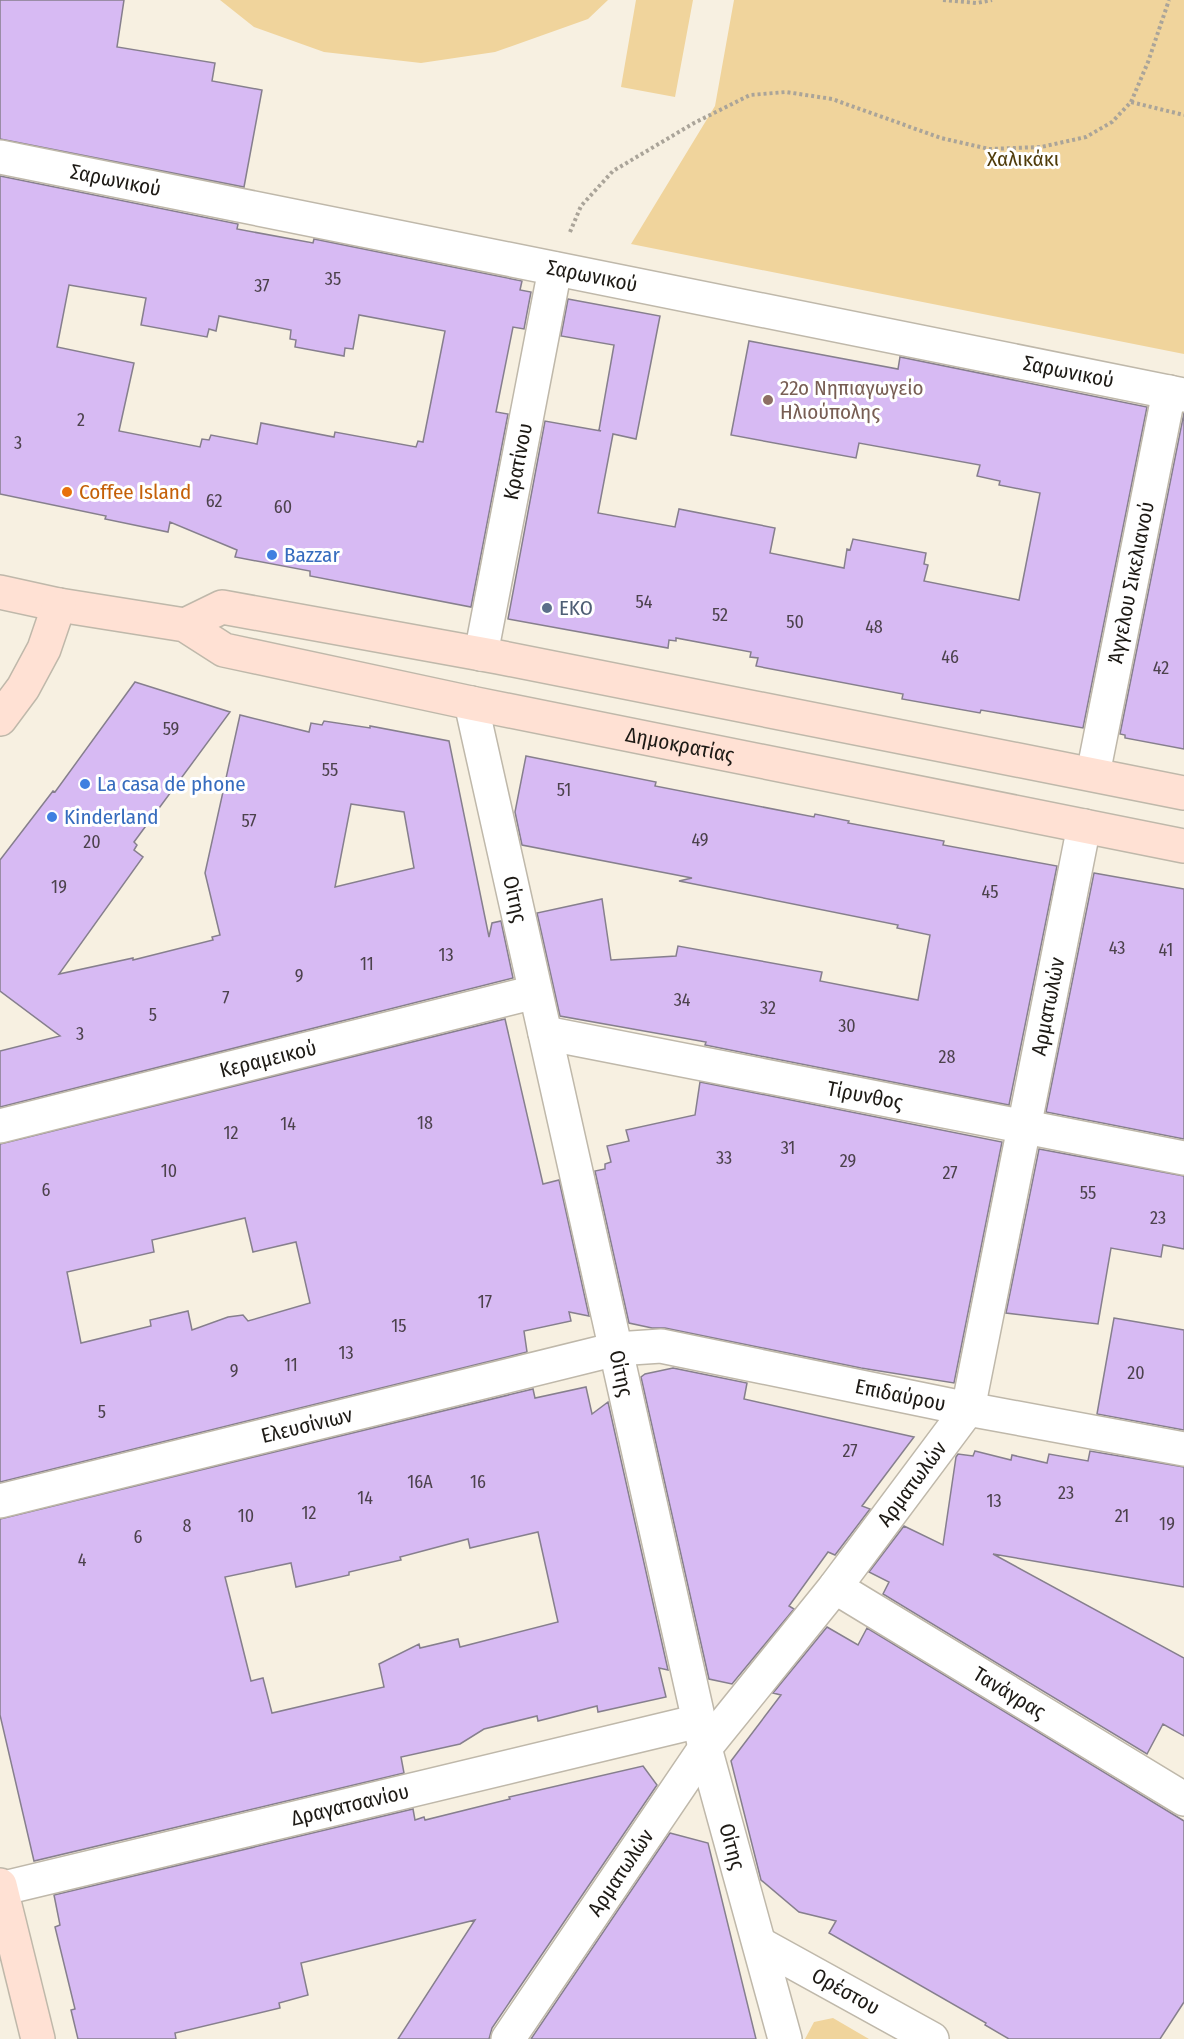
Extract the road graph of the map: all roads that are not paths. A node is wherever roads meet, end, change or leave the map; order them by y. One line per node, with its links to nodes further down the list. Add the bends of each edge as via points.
1 (0, 157): 2 (street, Σαρωνικού)
2 (555, 269): 3 (street, Σαρωνικού); 7 (street, Κρατίνου)
3 (1177, 393): 10 (street, Άγγελου Σικελιανού)
4 (0, 592): 5 (street, Δημοκρατίας)
5 (59, 605): 6 (street, Δημοκρατίας); 9 (street, via 44,649)
6 (185, 625): 7 (street, via 222,608); 8 (street, Δημοκρατίας, via 224,650)
7 (482, 654): 10 (street)
8 (471, 703): 12 (street, Δημοκρατίας); 14 (street, Οίτης)
9 (0, 719)
10 (1093, 774): 11 (street)
11 (1184, 793)
12 (1084, 826): 13 (street, Δημοκρατίας); 17 (street, Αρματωλών)
13 (1184, 846)
14 (536, 992): 15 (street, Οίτης); 16 (street, Κεραµεικού)
15 (545, 1033): 17 (street, Τίρυνθος); 19 (street, Οίτης)
16 (0, 1126)
17 (1026, 1126): 18 (street, Τίρυνθος); 20 (street, Αρματωλών)
18 (1184, 1158)
19 (616, 1349): 20 (street, Επιδαύρου, via 661,1346); 22 (street, Ελευσίνιων); 24 (street, Οίτης)
20 (969, 1409): 21 (street, Επιδαύρου); 23 (street, Αρματωλών)
21 (1184, 1449)
22 (0, 1501)
23 (835, 1587): 24 (street, Αρματωλών); 25 (street, Τανάγρας)
24 (702, 1734): 26 (street, Δραγατσανίου); 27 (street, Οίτης); 29 (street, Αρματωλών)
25 (1184, 1799)
26 (0, 1888): 28 (street)
27 (760, 1944): 30 (street, Οίτης); 31 (street, Ορέστου)
28 (38, 2039)
29 (508, 2039)
30 (785, 2039)
31 (932, 2039)

